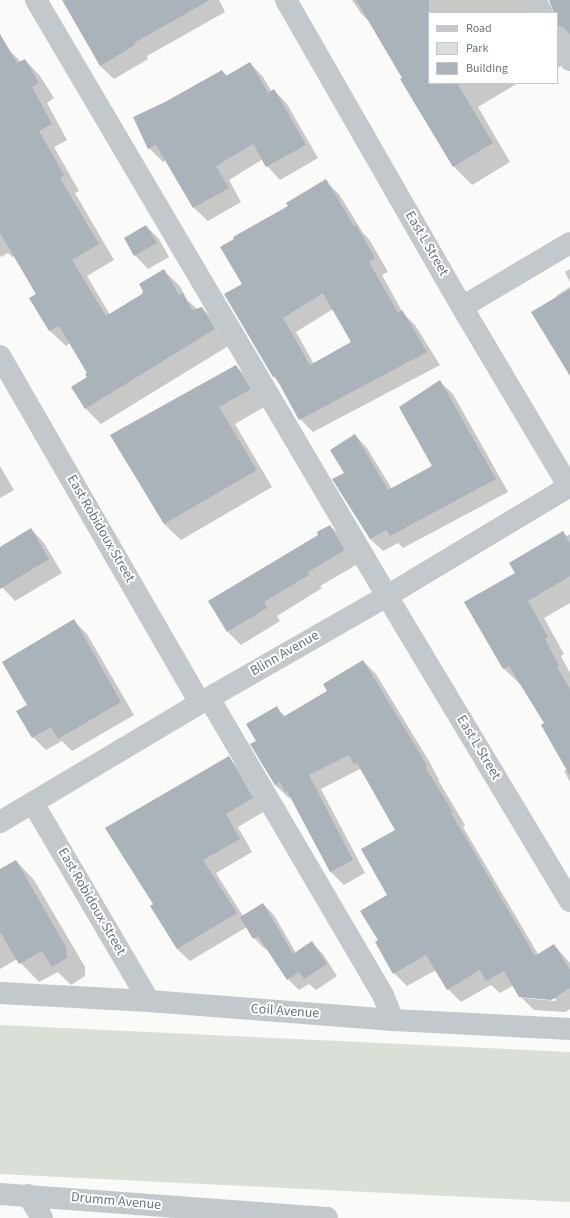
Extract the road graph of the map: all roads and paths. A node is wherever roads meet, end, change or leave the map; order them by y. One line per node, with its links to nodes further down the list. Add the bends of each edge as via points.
1 (36, 0): 11 (street, East L Street)
2 (286, 0): 8 (street, East L Street)
3 (535, 0): 4 (street)
4 (541, 12)
5 (558, 40): 6 (street)
6 (570, 60)
7 (570, 243): 8 (street)
8 (462, 307): 10 (street, East L Street)
9 (0, 356): 12 (street, East Robidoux Street)
10 (569, 486): 11 (street, Blinn Avenue)
11 (386, 596): 12 (street, Blinn Avenue); 15 (street, East L Street)
12 (204, 700): 13 (street, Blinn Avenue); 18 (street, East Robidoux Street, via 383,994)
13 (32, 804): 14 (street, Blinn Avenue); 17 (street, East Robidoux Street)
14 (0, 822)
15 (570, 900)
16 (0, 993): 17 (street, Coil Avenue)
17 (149, 1001): 18 (street, Coil Avenue)
18 (393, 1020): 19 (street, Coil Avenue)
19 (570, 1029)
20 (0, 1194): 21 (street, Drumm Avenue)
21 (28, 1195): 22 (street, Drumm Avenue); 23 (street)
22 (282, 1217): 24 (street, Drumm Avenue)
23 (42, 1218)
24 (327, 1218)

